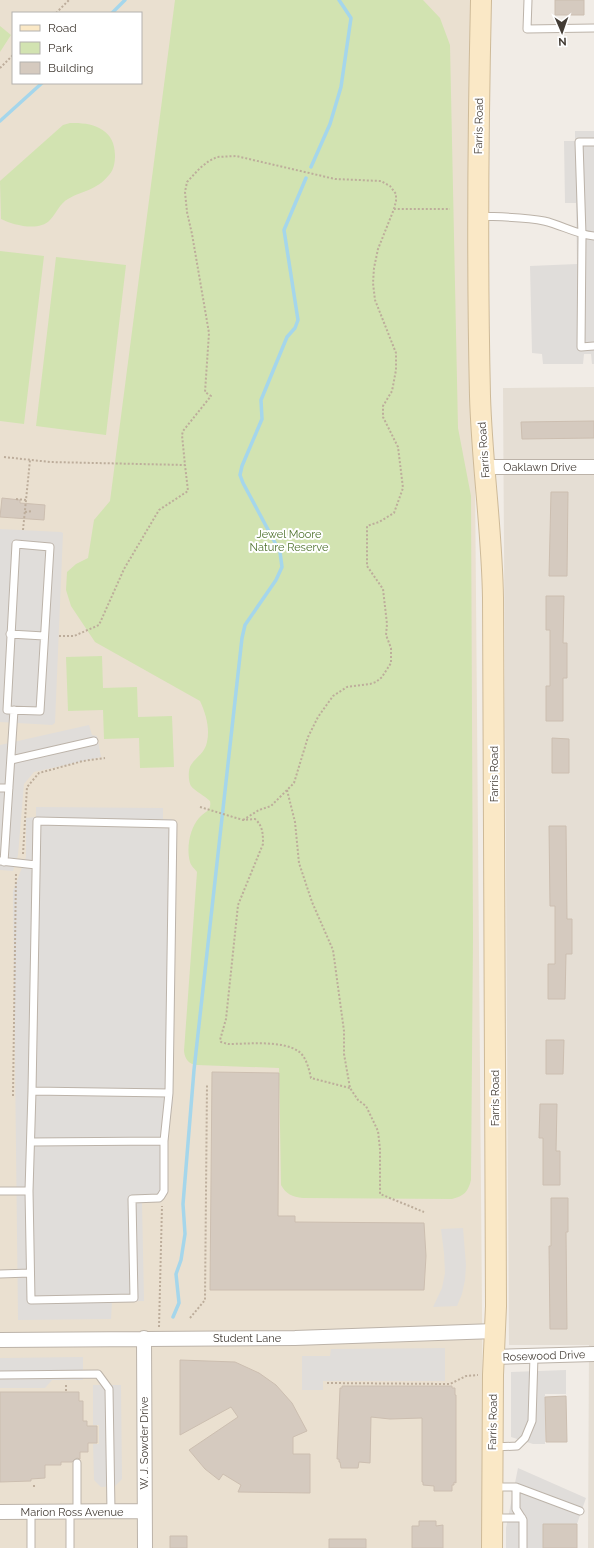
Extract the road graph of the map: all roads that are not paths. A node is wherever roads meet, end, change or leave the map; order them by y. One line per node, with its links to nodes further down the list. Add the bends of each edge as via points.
1 (481, 0): 5 (street, Farris Road)
2 (528, 0): 3 (lane, via 527,29)
3 (594, 28)
4 (594, 142): 6 (lane, via 580,142)
5 (478, 216): 6 (lane, via 543,220); 9 (street, Farris Road, via 480,398)
6 (582, 235): 7 (lane); 8 (lane, via 581,347)
7 (594, 236)
8 (594, 346)
9 (485, 467): 10 (street, Oaklawn Drive); 28 (street, Farris Road, via 493,598)
10 (594, 467)
11 (10, 634): 12 (lane); 12 (lane, via 16,544 50,547); 13 (lane, via 7,710)
12 (44, 636): 13 (lane, via 40,711)
13 (14, 710): 15 (lane)
14 (94, 741): 15 (lane)
15 (11, 760): 17 (lane)
16 (0, 788): 17 (lane)
17 (9, 788): 18 (lane)
18 (2, 862): 19 (lane)
19 (36, 865): 20 (lane); 21 (lane, via 37,822 172,824)
20 (32, 1091): 21 (lane); 23 (lane)
21 (169, 1093): 22 (lane)
22 (164, 1141): 23 (lane); 27 (lane, via 163,1194 159,1198 132,1199 134,1298 31,1300)
23 (31, 1142): 25 (lane)
24 (0, 1191): 25 (lane)
25 (29, 1191): 27 (lane)
26 (0, 1274): 27 (lane)
27 (30, 1274)
28 (495, 1331): 29 (street, Student Lane, via 295,1338); 33 (street, Farris Road)
29 (144, 1338): 30 (street, Student Lane); 39 (street, W. J. Sowder Drive)
30 (0, 1340)
31 (594, 1354): 32 (street, Rosewood Drive)
32 (534, 1356): 33 (street, Rosewood Drive); 35 (lane, via 532,1421 525,1438 517,1446)
33 (494, 1357): 35 (street, Farris Road)
34 (0, 1375): 44 (lane, via 98,1374 109,1389)
35 (492, 1447): 37 (street, Farris Road)
36 (77, 1463): 43 (lane)
37 (492, 1487): 38 (lane); 45 (street, Farris Road)
38 (516, 1487): 40 (lane); 46 (lane, via 516,1509)
39 (144, 1511): 44 (street, Marion Ross Avenue); 49 (street, W. J. Sowder Drive)
40 (580, 1511)
41 (0, 1512): 42 (street, Marion Ross Avenue)
42 (31, 1512): 43 (street, Marion Ross Avenue); 47 (lane)
43 (74, 1512): 44 (street, Marion Ross Avenue); 48 (lane)
44 (111, 1512)
45 (492, 1518): 46 (lane); 50 (street, Farris Road)
46 (522, 1518): 51 (lane)
47 (31, 1548)
48 (70, 1548)
49 (145, 1548)
50 (492, 1548)
51 (523, 1548)

